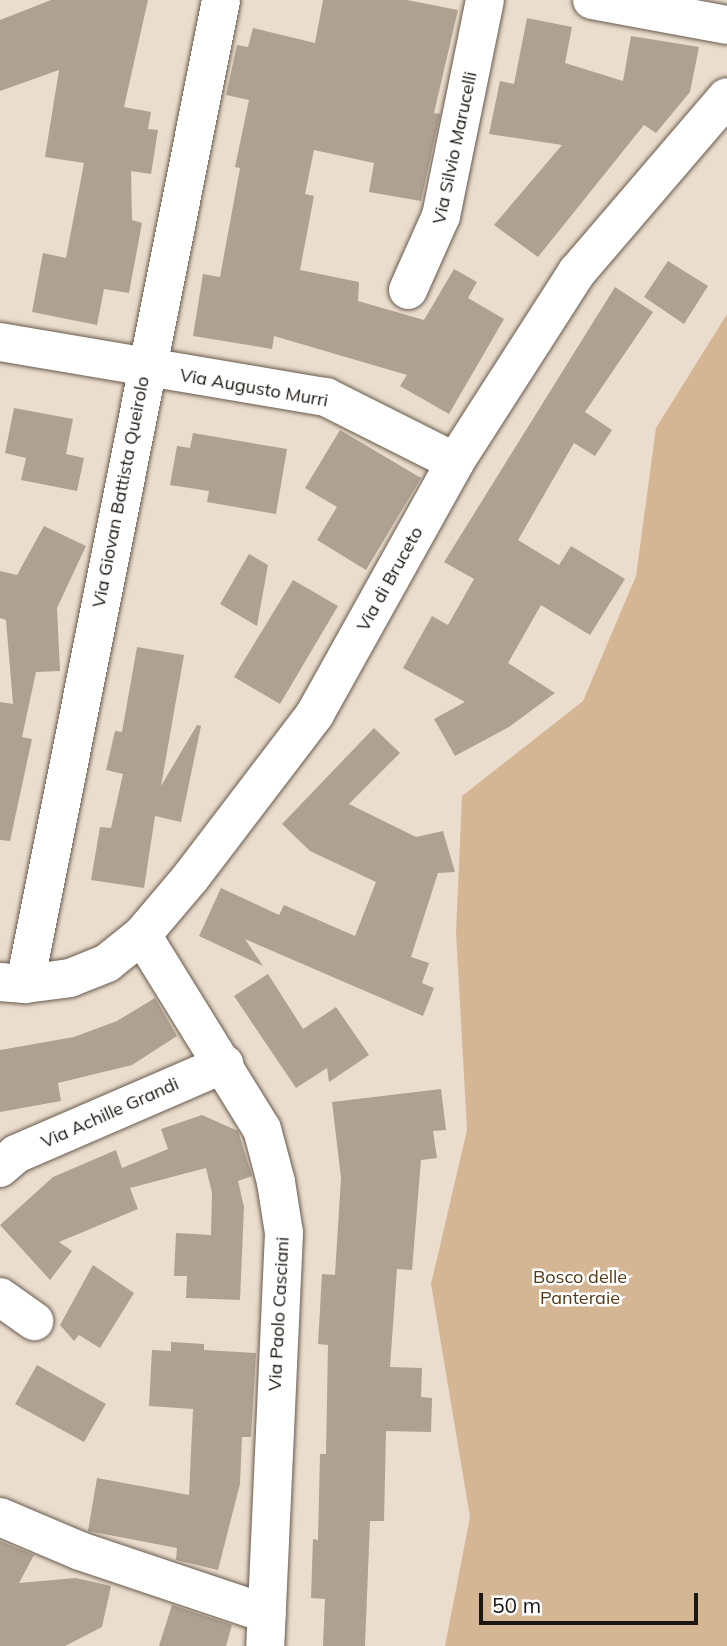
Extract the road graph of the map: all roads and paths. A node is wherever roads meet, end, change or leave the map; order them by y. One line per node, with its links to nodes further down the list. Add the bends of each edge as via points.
1 (221, 0): 8 (street, Via Giovan Battista Queirolo)
2 (485, 0): 6 (street, Via Silvio Marucelli, via 441,216)
3 (592, 0): 4 (street)
4 (727, 25)
5 (727, 97): 9 (street, Via di Bruceto, via 577,272)
6 (408, 290)
7 (0, 342): 8 (street, Via Augusto Murri)
8 (146, 368): 9 (street, Via Augusto Murri, via 326,397); 11 (street, Via Giovan Battista Queirolo)
9 (455, 462): 10 (street, Via di Bruceto, via 315,714)
10 (142, 935): 11 (street, Via di Bruceto, via 92,971); 12 (street, Via Paolo Casciani)
11 (13, 983)
12 (224, 1064): 13 (street, Via Achille Grandi, via 16,1154); 17 (street, Via Paolo Casciani, via 262,1129 284,1233)
13 (0, 1168)
14 (0, 1297): 15 (street)
15 (34, 1321)
16 (0, 1517): 17 (street)
17 (266, 1630)

